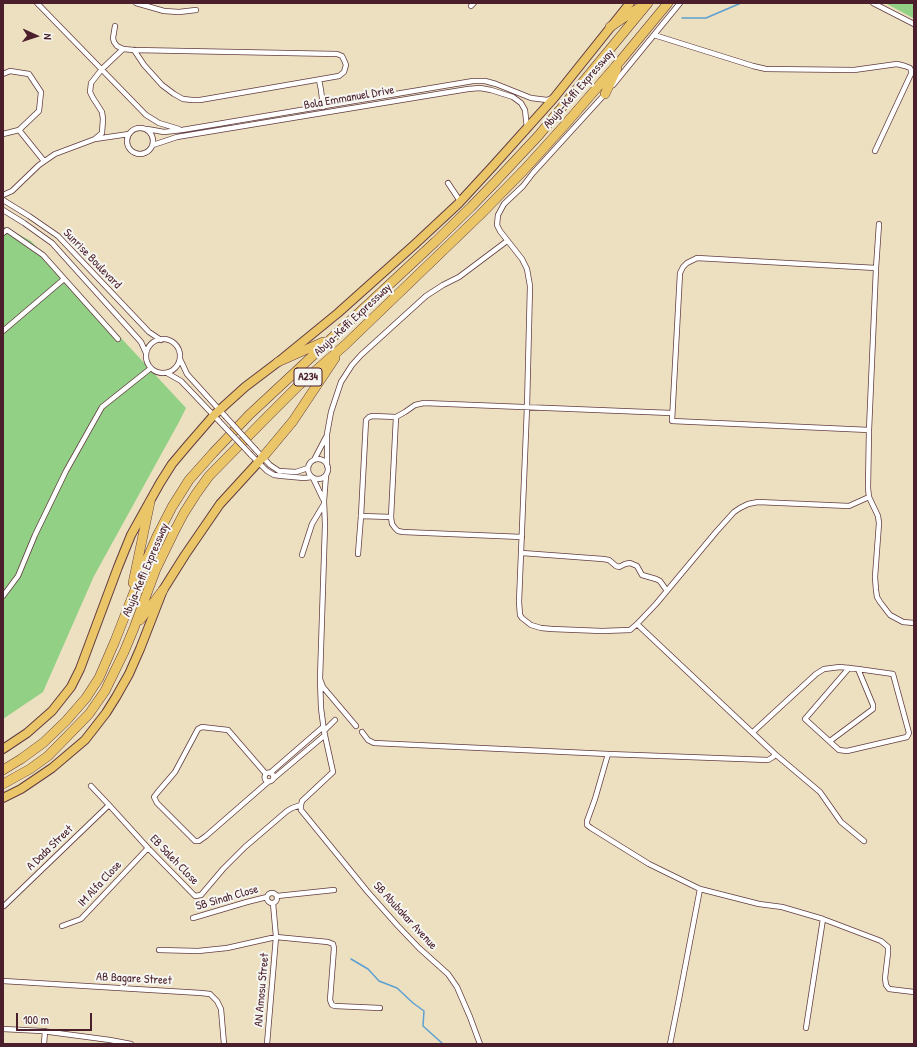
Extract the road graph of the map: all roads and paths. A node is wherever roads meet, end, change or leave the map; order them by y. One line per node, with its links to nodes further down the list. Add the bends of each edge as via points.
1 (37, 3): 16 (street)
2 (136, 3): 8 (street, via 164,11)
3 (630, 3): 11 (highway, Abuja-Keffi Expressway)
4 (648, 3): 11 (highway); 44 (highway, Abuja-Keffi Expressway / A234, via 516,161 445,232)
5 (668, 3): 15 (highway, Abuja-Keffi Expressway / A234)
6 (680, 3): 12 (street)
7 (873, 3): 9 (street)
8 (196, 10)
9 (914, 24)
10 (115, 26): 13 (street, via 114,42)
11 (610, 27): 20 (highway, Abuja-Keffi Expressway)
12 (654, 35): 19 (street); 30 (street, via 766,69 854,70 897,64 910,68 911,74)
13 (123, 49): 14 (street); 16 (street)
14 (134, 50): 18 (street, via 162,85 183,99 200,100); 18 (street, via 342,56 346,65 342,74)
15 (621, 60): 19 (highway); 46 (highway, Abuja-Keffi Expressway / A234, via 524,170)
16 (102, 69): 25 (street, via 146,115 159,123); 28 (street, via 90,88 92,98 102,112 103,119 102,133)
17 (3, 74): 24 (street, via 10,70 29,74 41,92 39,111)
18 (319, 80): 21 (street)
19 (605, 94): 39 (street, via 501,209 497,225)
20 (554, 98): 21 (street, Bola Emmanuel Drive, via 531,98 496,84 473,81); 23 (highway, Abuja-Keffi Expressway)
21 (323, 106): 25 (street, Bola Emmanuel Drive)
22 (148, 129): 25 (street, Bola Emmanuel Drive, via 164,132); 27 (street, via 135,128); 29 (street, via 153,136)
23 (527, 129): 29 (street, Bola Emmanuel Drive, via 521,103 513,97 480,88 177,137); 35 (highway, Abuja-Keffi Expressway)
24 (19, 130): 26 (street); 31 (street)
25 (182, 130)
26 (3, 134)
27 (129, 134): 28 (street); 29 (street, via 128,146 134,153 148,152)
28 (95, 139): 31 (street, via 55,154)
29 (153, 145)
30 (875, 151)
31 (44, 161): 33 (street, via 12,191)
32 (448, 183): 35 (street)
33 (3, 195)
34 (3, 200): 45 (street, Sunrise Boulevard, via 58,236 149,332)
35 (460, 201): 49 (highway, Abuja-Keffi Expressway, via 338,313)
36 (3, 210): 47 (street, Sunrise Boulevard, via 52,243 141,342)
37 (879, 224): 40 (street)
38 (3, 233): 41 (street, via 6,230 43,255)
39 (507, 241): 52 (street, via 522,259 529,278); 57 (street, via 459,277 426,296 361,355 344,376 338,389)
40 (876, 268): 53 (street, via 697,258 687,263 680,272); 56 (street)
41 (64, 279): 42 (street); 43 (street)
42 (3, 331)
43 (118, 339)
44 (330, 339): 49 (highway); 76 (highway, Abuja-Keffi Expressway / A234, via 249,415 189,480 157,536)
45 (161, 340): 47 (street, via 151,344); 48 (street, via 171,341 175,345)
46 (345, 345): 58 (highway, via 293,421); 79 (highway, Abuja-Keffi Expressway / A234, via 298,386 209,476 174,532 156,569)
47 (146, 353): 50 (street)
48 (180, 360): 51 (street, via 175,368); 54 (street)
49 (278, 362): 54 (highway, Abuja-Keffi Expressway, via 245,387)
50 (151, 368): 51 (street); 75 (street, via 102,407 66,471 18,576)
51 (167, 373): 54 (street, via 181,381)
52 (527, 407): 53 (street); 55 (street, via 424,403 415,405); 69 (street)
53 (671, 413): 56 (street, via 672,421)
54 (217, 416): 58 (street, bridge, via 251,455); 58 (street, bridge, via 225,416); 65 (highway, Abuja-Keffi Expressway, via 172,464)
55 (396, 417): 67 (street, via 373,416 366,420); 68 (street)
56 (869, 430): 64 (street)
57 (327, 434): 59 (street); 60 (street)
58 (259, 456): 61 (street, via 279,471 296,472); 63 (street, via 267,471 278,476); 73 (highway, Abuja-Keffi Expressway, via 220,504)
59 (314, 460): 60 (street, via 322,460); 61 (street)
60 (327, 466): 62 (street)
61 (308, 468): 63 (street)
62 (326, 475): 63 (street, via 318,479); 66 (street)
63 (312, 477): 66 (street)
64 (869, 498): 74 (street, via 849,506 758,502 748,504 734,512); 77 (street, via 879,523 876,597 890,615 904,622)
65 (150, 502): 76 (highway); 89 (highway, Abuja-Keffi Expressway, via 131,535 71,687 52,711 27,734)
66 (324, 502): 72 (street, via 312,524); 82 (street)
67 (361, 516): 68 (street); 71 (street)
68 (390, 517): 69 (street, via 398,531 403,532)
69 (522, 536): 70 (street)
70 (522, 553): 74 (street, via 603,559 619,567 630,563 637,566 642,575 660,581); 78 (street, via 520,615 531,625 552,629 625,631)
71 (358, 554)
72 (302, 555)
73 (163, 590): 79 (highway); 98 (highway, Abuja-Keffi Expressway, via 129,674 106,713 84,740 57,764)
74 (667, 590): 78 (street)
75 (3, 596)
76 (128, 608): 92 (highway, Abuja-Keffi Expressway / A234, via 102,672 86,698 43,743)
77 (914, 623)
78 (637, 624): 87 (street)
79 (134, 628): 96 (highway, Abuja-Keffi Expressway / A234, via 108,686 89,714 48,756)
80 (849, 668): 81 (street); 87 (street, via 824,669 816,674); 88 (street, via 806,719)
81 (858, 669): 88 (street, via 874,705 873,709); 88 (street, via 893,674 909,733 907,737 847,751 839,750)
82 (320, 679): 84 (street, via 323,687); 85 (street)
83 (334, 720): 85 (street)
84 (356, 726)
85 (324, 731): 93 (street, via 313,736); 94 (street, via 317,742); 100 (street, via 333,772 302,801)
86 (362, 732): 90 (street, via 368,740 374,742)
87 (753, 732): 91 (street)
88 (830, 741)
89 (3, 749)
90 (608, 754): 91 (street, via 768,760); 103 (street, via 587,821 588,826 649,864)
91 (775, 754): 101 (street, via 820,792 841,822)
92 (3, 770)
93 (268, 773): 94 (street); 95 (street, via 265,777); 95 (street, via 228,730 202,727 198,729 175,772 154,797 157,803 196,841 199,841)
94 (274, 778): 95 (street)
95 (268, 782)
96 (3, 784)
97 (91, 786): 99 (street, EB Saleh Close)
98 (3, 798)
99 (109, 805): 102 (street, EB Saleh Close); 108 (street, A Dada Street)
100 (301, 808): 102 (street, EB Saleh Close, via 292,808 245,847 198,896 195,896); 124 (street, SB Abubakar Avenue, via 367,891 419,948 448,974 457,987)
101 (864, 841)
102 (148, 848): 111 (street, IM Alfa Close, via 81,919)
103 (700, 889): 110 (street); 125 (street)
104 (334, 890): 105 (street)
105 (277, 896): 106 (street, via 269,893); 107 (street)
106 (267, 897): 107 (street, via 268,901); 109 (street, SB Sinah Close)
107 (273, 903): 112 (street, AN Amosu Street)
108 (4, 906)
109 (193, 918)
110 (824, 919): 115 (street, via 888,947 886,985 889,989); 117 (street)
111 (62, 926)
112 (276, 937): 113 (street, via 198,952); 116 (street, via 333,944 330,1000 332,1005); 123 (street, AN Amosu Street)
113 (159, 950)
114 (3, 981): 122 (street, AB Bagare Street, via 210,994 221,1009)
115 (914, 992)
116 (380, 1008)
117 (806, 1028)
118 (3, 1029): 119 (street)
119 (45, 1031): 120 (street); 121 (street)
120 (44, 1044)
121 (131, 1044)
122 (224, 1044)
123 (267, 1044)
124 (480, 1044)
125 (670, 1044)

